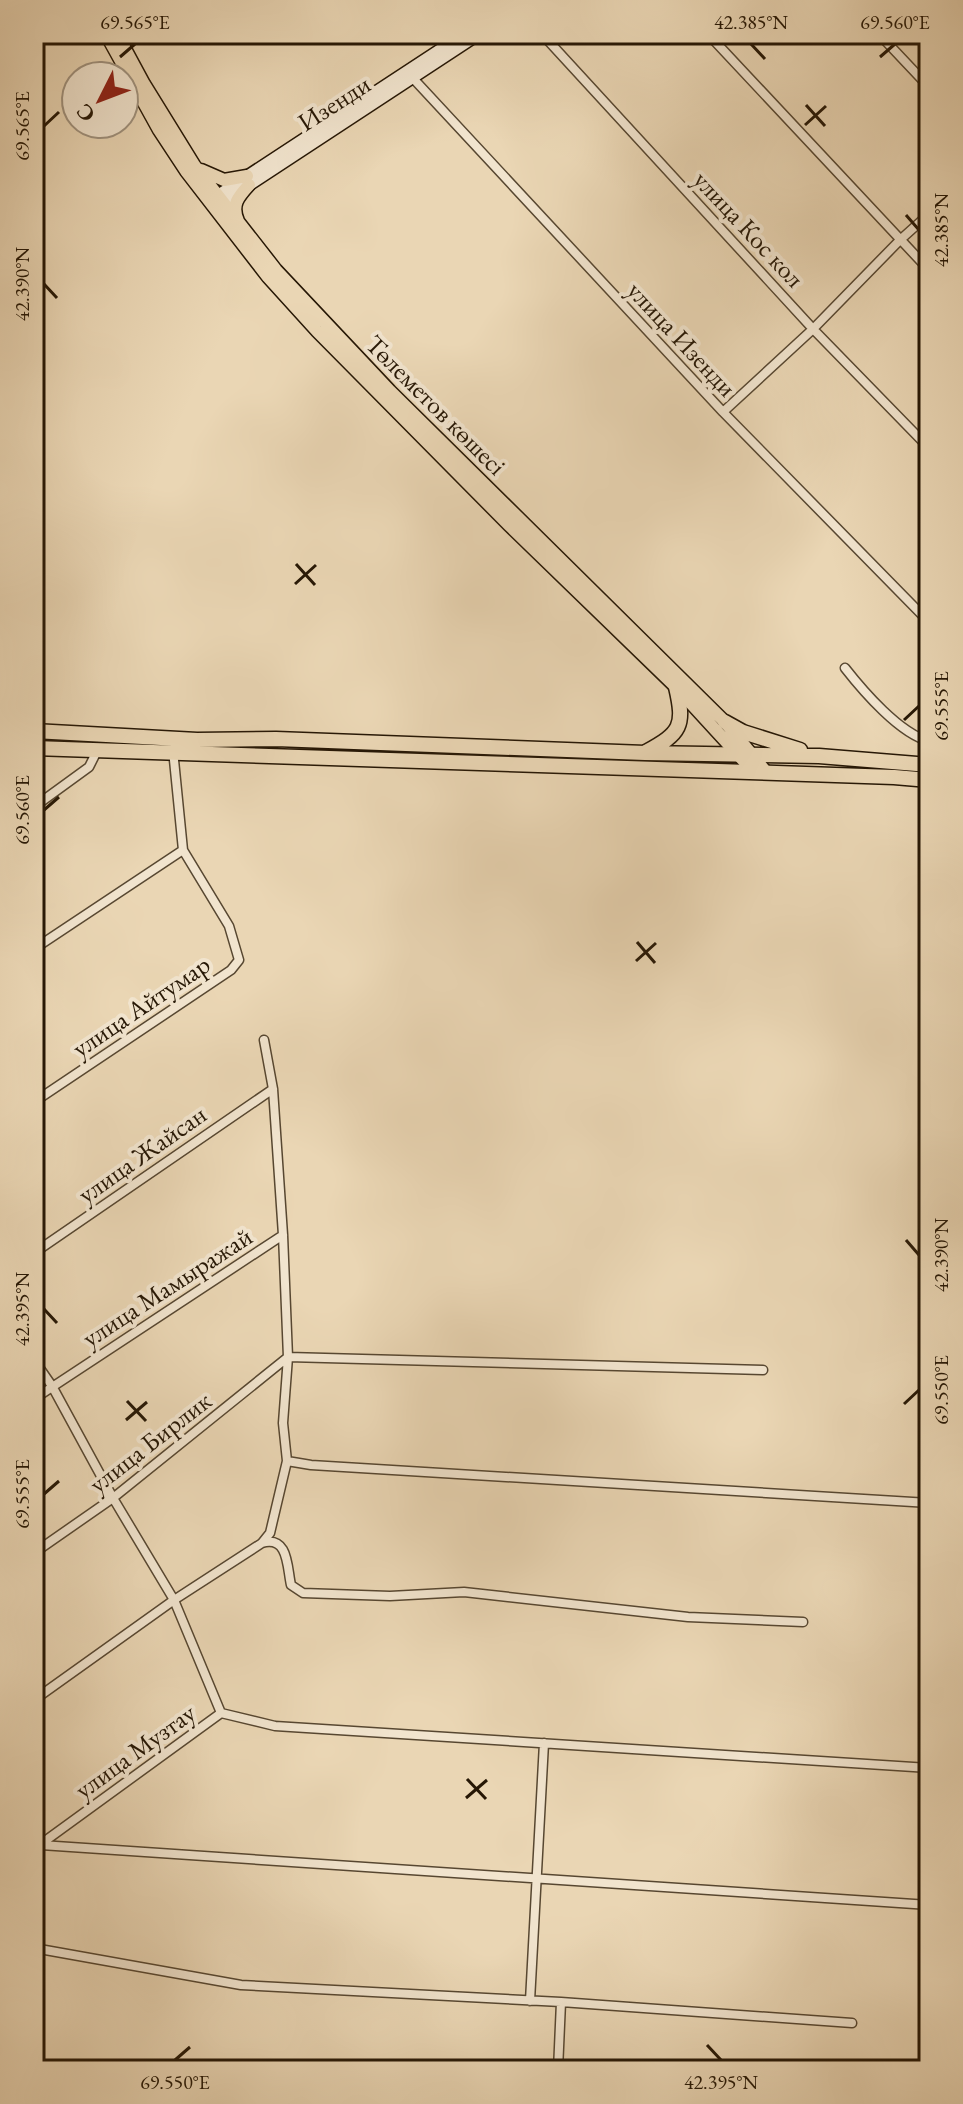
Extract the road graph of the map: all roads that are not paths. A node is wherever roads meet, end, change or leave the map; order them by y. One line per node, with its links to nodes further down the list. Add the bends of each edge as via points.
1 (106, 34): 12 (main road, Төлеметов көшесі, via 159,130)
2 (117, 34): 10 (main road, Төлеметов көшесі)
3 (464, 34): 8 (street, Изенди)
4 (479, 34): 8 (street, Изенди)
5 (542, 34): 17 (street, улица Кос кол)
6 (708, 34): 15 (street)
7 (879, 34): 9 (street)
8 (410, 75): 11 (street, Изенди); 18 (street, улица Изенди)
9 (929, 87)
10 (194, 165): 11 (main road, via 214,178); 12 (main road, Төлеметов көшесі)
11 (248, 181): 12 (street, Изенди); 14 (main road, via 234,212)
12 (215, 203): 14 (main road, Төлеметов көшесі); 22 (main road, Төлеметов көшесі, via 268,277 317,331)
13 (929, 214): 15 (street)
14 (245, 234): 23 (main road, Төлеметов көшесі, via 390,391)
15 (900, 240): 16 (street); 17 (street)
16 (929, 270)
17 (813, 329): 18 (street); 19 (street, улица Кос кол)
18 (723, 412): 20 (street, улица Изенди)
19 (929, 448)
20 (929, 622)
21 (845, 668): 26 (street, via 870,700 914,736)
22 (676, 687): 29 (highway, via 681,723 667,740); 31 (main road, Төлеметов көшесі)
23 (725, 722): 31 (main road, Төлеметов көшесі); 32 (highway)
24 (34, 731): 25 (highway)
25 (171, 738): 29 (highway); 30 (street)
26 (929, 741)
27 (34, 748): 28 (highway)
28 (97, 751): 30 (highway); 36 (street, via 89,767)
29 (645, 753): 31 (highway)
30 (173, 754): 34 (highway); 37 (street)
31 (747, 755): 32 (highway); 34 (main road, Төлеметов көшесі)
32 (819, 756): 33 (highway)
33 (929, 765)
34 (760, 772): 35 (highway)
35 (929, 780)
36 (34, 807)
37 (183, 850): 38 (street); 41 (street, улица Айтумар, via 229,926 239,960)
38 (34, 949)
39 (264, 1040): 40 (street)
40 (273, 1089): 42 (street); 43 (street, улица Жайсан)
41 (34, 1102)
42 (283, 1235): 44 (street); 47 (street, улица Мамыражай)
43 (34, 1253)
44 (288, 1357): 46 (street); 49 (street, via 283,1423); 50 (street, улица Бирлик)
45 (34, 1360): 47 (street)
46 (763, 1370)
47 (52, 1386): 48 (street, улица Мамыражай); 50 (street)
48 (34, 1399)
49 (287, 1461): 51 (street); 52 (street, via 270,1533)
50 (113, 1498): 53 (street, улица Бирлик); 54 (street)
51 (929, 1503)
52 (262, 1543): 54 (street); 55 (street, via 278,1543 286,1555 291,1585 303,1593 464,1592 688,1617)
53 (34, 1553)
54 (174, 1600): 56 (street); 57 (street)
55 (803, 1622)
56 (34, 1700)
57 (221, 1713): 58 (street, via 275,1726); 60 (street, улица Музтау)
58 (544, 1743): 59 (street); 61 (street)
59 (929, 1768)
60 (37, 1847): 61 (street)
61 (537, 1880): 62 (street); 64 (street)
62 (929, 1905)
63 (34, 1948): 64 (street, via 241,1985)
64 (530, 2001): 65 (street)
65 (561, 2002): 66 (street); 67 (street)
66 (852, 2023)
67 (558, 2070)

